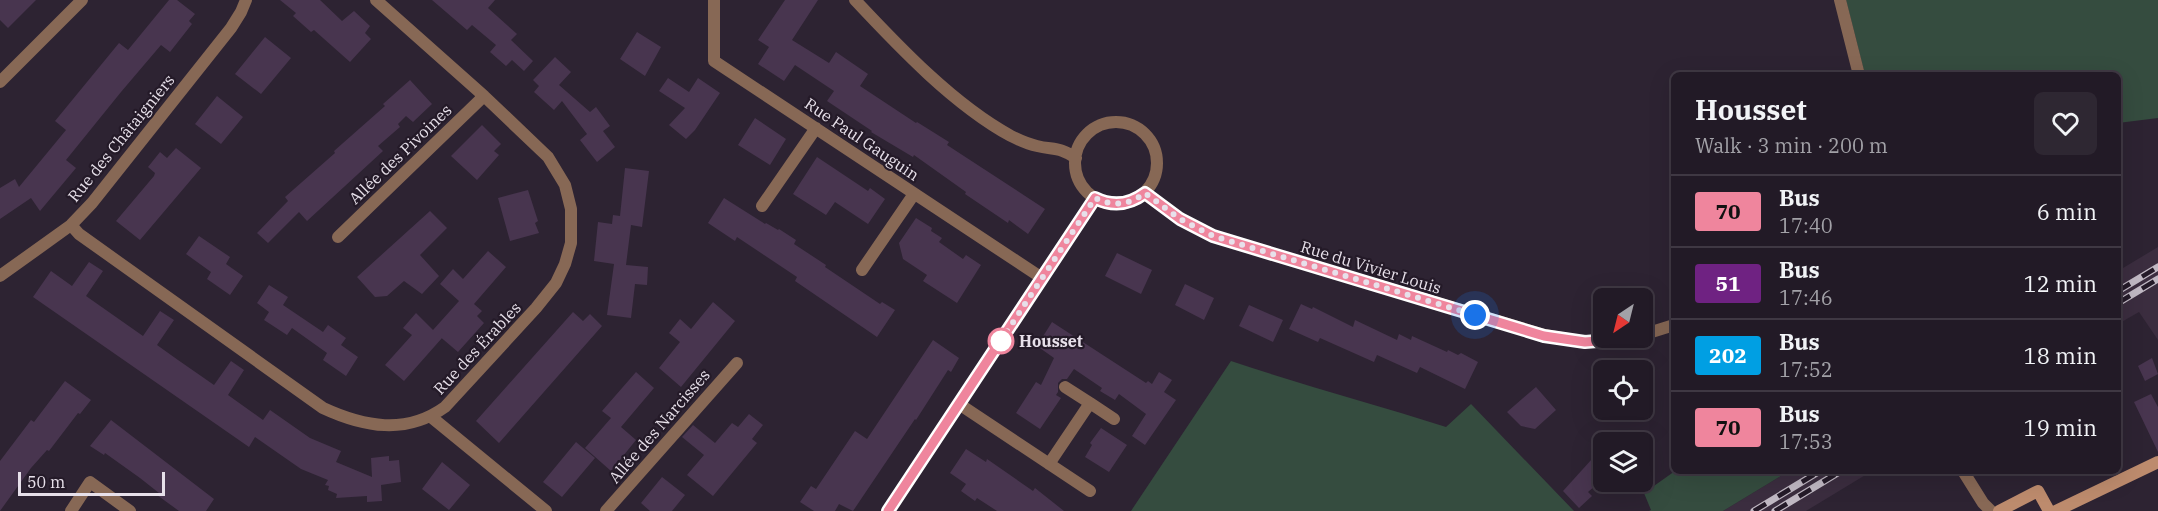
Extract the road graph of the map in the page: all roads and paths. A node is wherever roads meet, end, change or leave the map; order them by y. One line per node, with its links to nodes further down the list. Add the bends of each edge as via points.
1 (82, 0): 8 (street)
2 (246, 0): 16 (street, Rue des Châtaigniers, via 231,28)
3 (376, 0): 9 (street, Rue des Érables)
4 (714, 0): 10 (street, Rue Paul Gauguin, via 714,61)
5 (855, 0): 11 (street, via 909,55 984,118 1028,143 1065,150)
6 (1840, 0): 7 (street)
7 (1858, 72)
8 (0, 82)
9 (484, 96): 17 (street, Allée des Pivoines); 28 (street, Rue des Érables, via 554,164 569,197 571,243 550,293 445,407)
10 (816, 128): 13 (street, Rue Paul Gauguin); 15 (street)
11 (1076, 158): 12 (street, via 1084,137 1102,125 1125,123 1135,127 1144,133 1156,152 1156,174); 14 (street, via 1082,185)
12 (1145, 193): 14 (street, via 1121,204); 23 (street, Rue du Vivier Louis, via 1180,219 1213,236 1544,336)
13 (914, 194): 18 (street); 20 (street, Rue Paul Gauguin)
14 (1095, 198): 20 (street)
15 (762, 206)
16 (71, 225): 19 (street, Rue des Châtaigniers); 28 (street, Rue des Érables, via 323,408 379,425)
17 (338, 237)
18 (862, 270)
19 (0, 276)
20 (1042, 278): 27 (street)
21 (1671, 326): 22 (street)
22 (1653, 332)
23 (1593, 341)
24 (737, 363): 37 (street, Allée des Narcisses)
25 (1065, 387): 26 (street)
26 (1090, 403): 29 (street); 31 (street)
27 (959, 404): 31 (street); 38 (street)
28 (430, 416): 36 (street)
29 (1114, 419)
30 (2158, 462): 42 (main road)
31 (1049, 464): 33 (street)
32 (1965, 474): 39 (street)
33 (1090, 491)
34 (71, 511): 35 (street, via 90,482)
35 (130, 511)
36 (546, 511)
37 (606, 511)
38 (888, 511)
39 (1991, 511)
40 (1999, 511): 41 (main road, via 2038,491)
41 (2049, 511)
42 (2056, 511)

